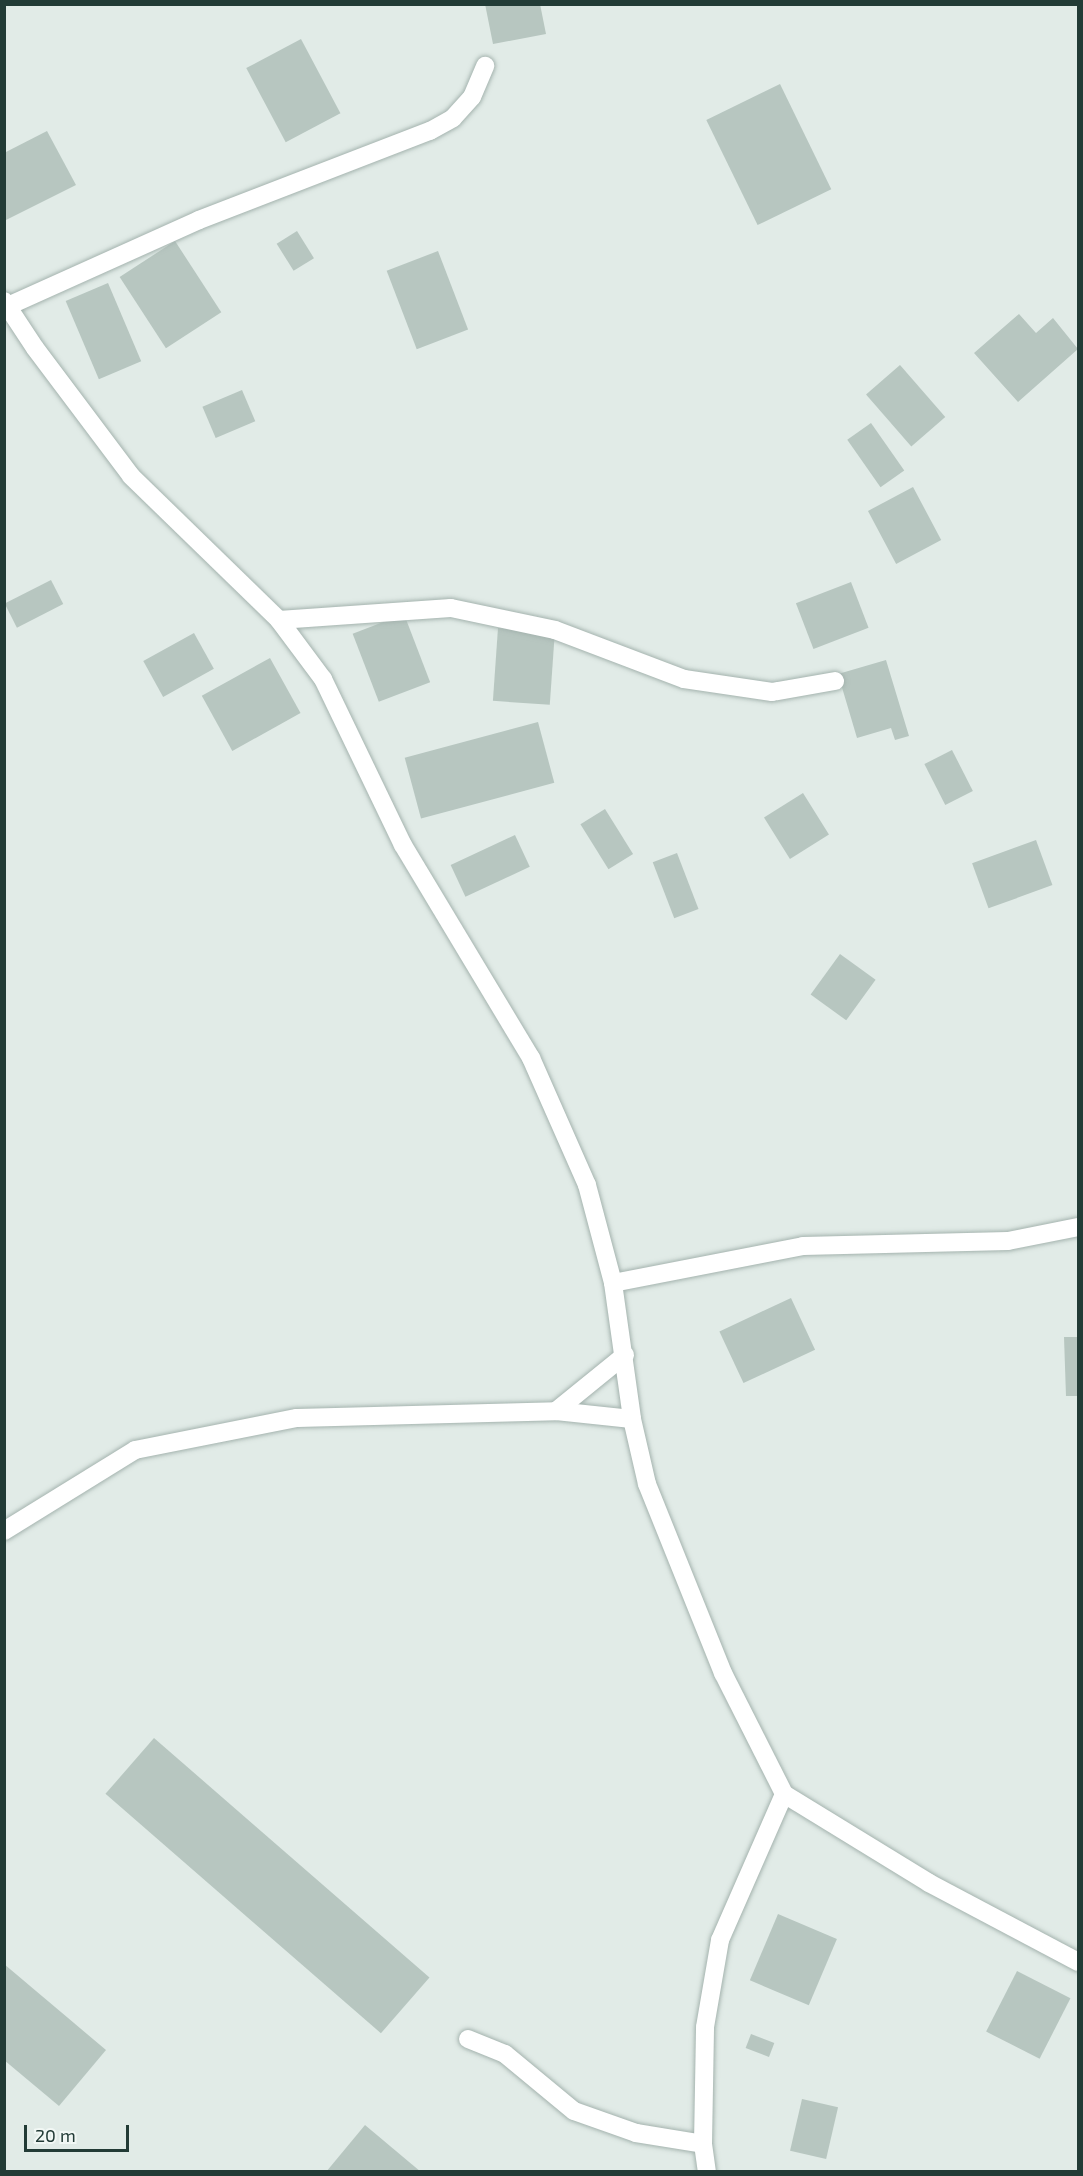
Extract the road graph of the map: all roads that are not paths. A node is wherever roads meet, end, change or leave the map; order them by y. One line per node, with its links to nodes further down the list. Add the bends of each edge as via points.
1 (485, 66): 2 (street, via 472,97 453,118 430,131 199,220)
2 (6, 304): 3 (street, via 34,348 132,476)
3 (279, 620): 4 (street, via 451,608 555,630 684,679 772,692); 6 (street, via 323,679 403,845 531,1058 587,1185)
4 (836, 681)
5 (1078, 1227): 6 (street, via 1008,1241 803,1246)
6 (613, 1283): 7 (street)
7 (625, 1355): 8 (street); 9 (street)
8 (556, 1411): 9 (street); 10 (street, via 297,1418 135,1450)
9 (632, 1419): 11 (street, via 647,1484 723,1673)
10 (4, 1531)
11 (784, 1794): 12 (street, via 929,1883); 14 (street, via 720,1940 705,2027)
12 (1078, 1962)
13 (468, 2039): 14 (street, via 505,2054 574,2111 636,2133)
14 (703, 2144): 15 (street)
15 (707, 2172)

